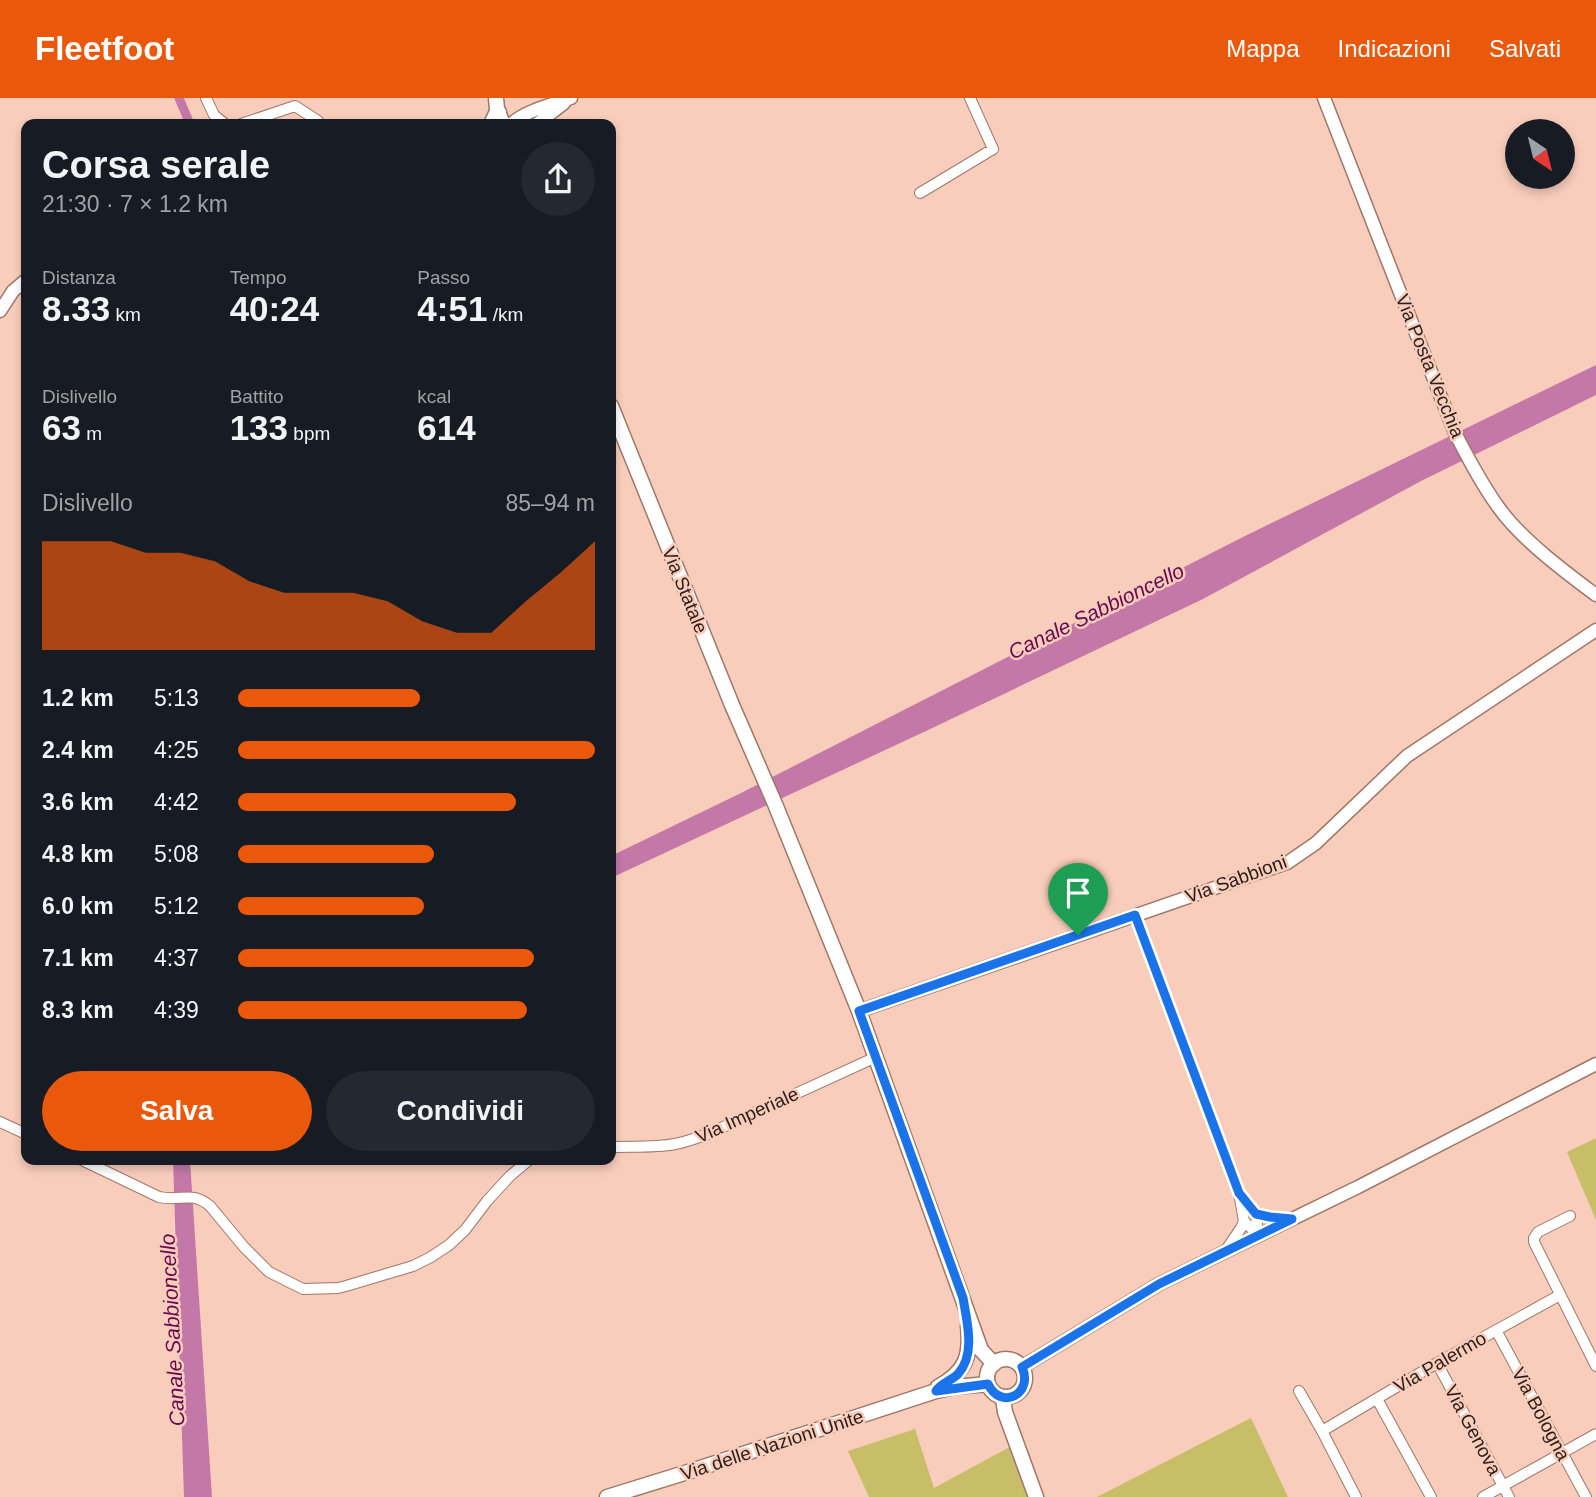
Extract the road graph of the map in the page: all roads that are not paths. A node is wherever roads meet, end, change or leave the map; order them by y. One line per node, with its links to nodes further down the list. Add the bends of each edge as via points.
1 (206, 98): 6 (street)
2 (571, 98): 10 (street); 11 (street)
3 (970, 98): 12 (street, via 993,149)
4 (1324, 98): 16 (street, Via Posta Vecchia, via 1470,462 1518,531)
5 (497, 103): 9 (main road)
6 (219, 119)
7 (256, 119): 8 (street, via 295,106)
8 (315, 119)
9 (507, 119)
10 (518, 119)
11 (545, 119)
12 (920, 192)
13 (21, 284): 14 (street)
14 (0, 311)
15 (616, 418): 19 (main road, Via Statale)
16 (1596, 595)
17 (1596, 630): 18 (street, Via Sabbioni, via 1407,756 1297,858)
18 (1135, 915): 19 (street, Via Sabbioni); 27 (street)
19 (859, 1011): 20 (main road, Via Statale)
20 (876, 1057): 24 (street, Via Imperiale, via 689,1141); 35 (main road, Via Statale)
21 (1596, 1064): 30 (street)
22 (0, 1122): 23 (street)
23 (21, 1132)
24 (616, 1147)
25 (92, 1165): 26 (street, via 159,1197 204,1200 269,1272 303,1289 338,1288 422,1262 454,1241)
26 (523, 1165)
27 (1239, 1193): 28 (street); 31 (street)
28 (1256, 1214): 30 (street); 32 (street)
29 (1570, 1216): 34 (street, via 1534,1238)
30 (1292, 1219): 32 (street)
31 (1244, 1221): 32 (street); 33 (street)
32 (1258, 1235): 33 (street)
33 (1225, 1251): 40 (street, via 1159,1284)
34 (1560, 1295): 36 (street, Via Palermo); 39 (street)
35 (963, 1298): 38 (main road, via 981,1350); 42 (main road, Via delle Nazioni Unite, via 969,1337 966,1360 958,1374)
36 (1496, 1330): 37 (street, Via Palermo); 48 (street, Via Bologna)
37 (1437, 1363): 45 (street, Via Palermo); 49 (street, Via Genova)
38 (994, 1364): 40 (main road, via 1008,1359); 41 (main road)
39 (1596, 1366)
40 (1022, 1367): 44 (main road, via 1024,1386)
41 (988, 1384): 42 (main road, Via delle Nazioni Unite); 44 (main road)
42 (936, 1391): 50 (main road, Via delle Nazioni Unite)
43 (1299, 1391): 46 (street)
44 (1003, 1398): 51 (main road)
45 (1377, 1399): 46 (street, Via Palermo); 53 (street)
46 (1322, 1430): 52 (street)
47 (1596, 1434): 48 (street)
48 (1562, 1453): 49 (street); 56 (street, Via Bologna)
49 (1503, 1486): 54 (street); 55 (street, Via Genova)
50 (607, 1497)
51 (1036, 1497)
52 (1356, 1497)
53 (1431, 1497)
54 (1483, 1497)
55 (1509, 1497)
56 (1587, 1497)

